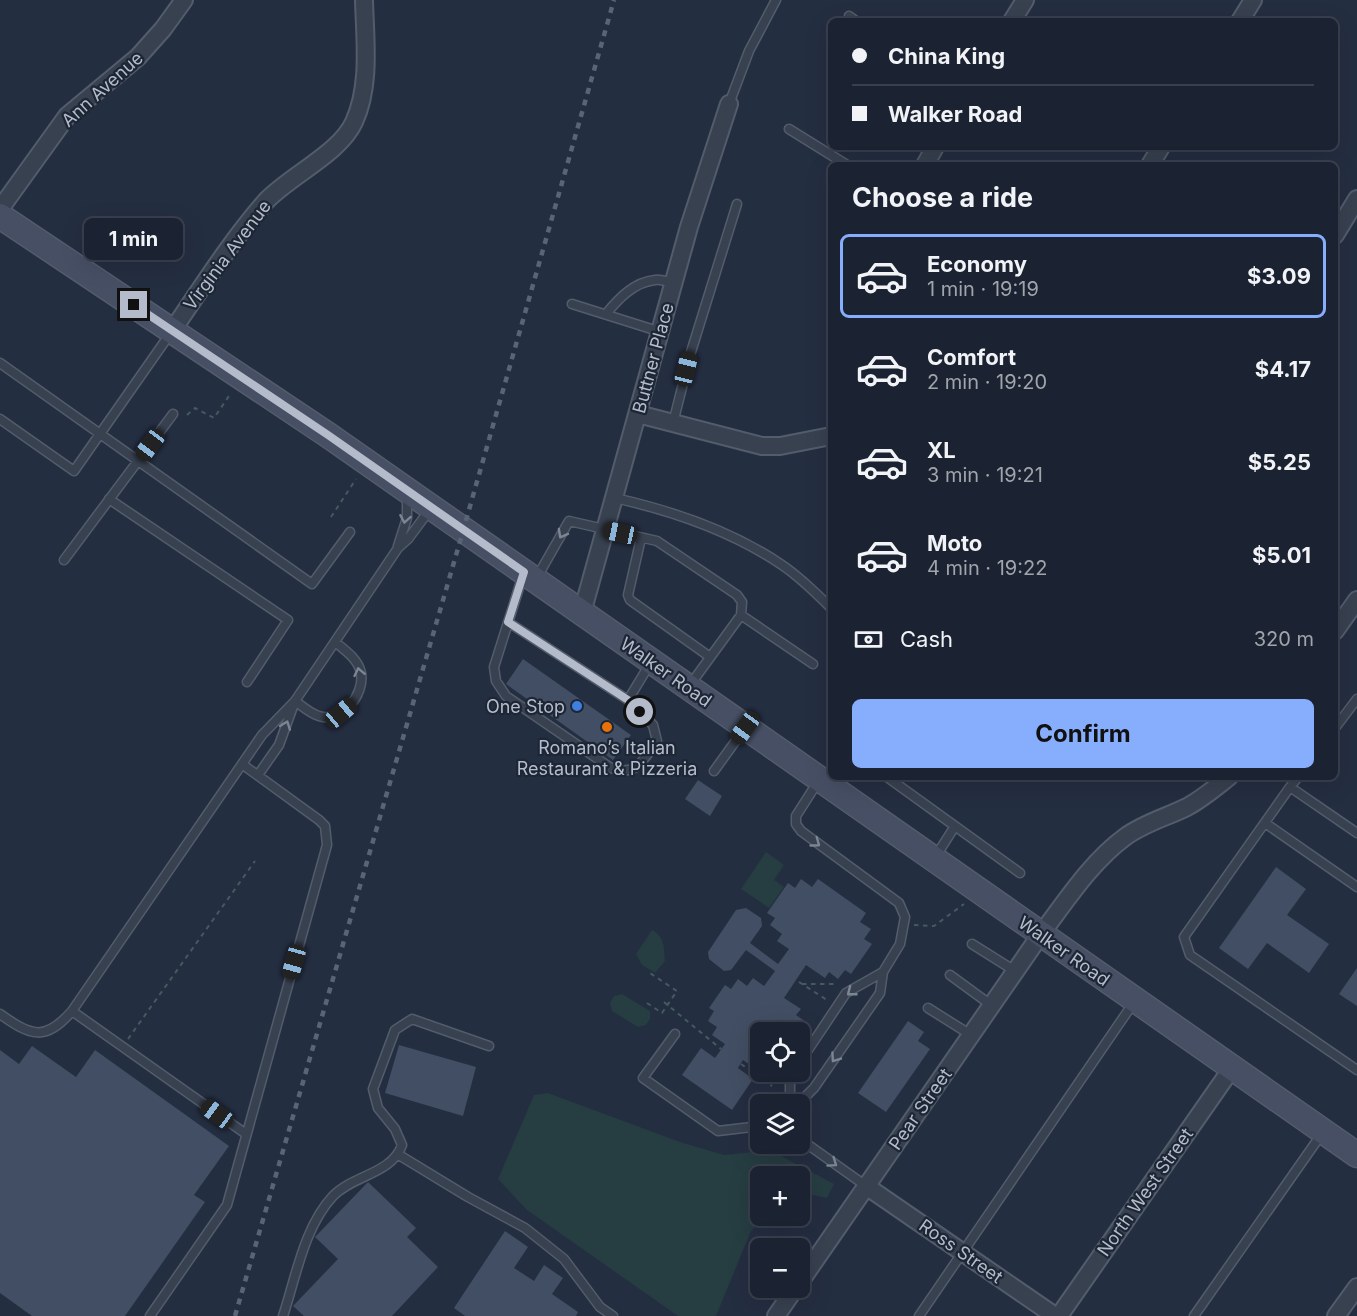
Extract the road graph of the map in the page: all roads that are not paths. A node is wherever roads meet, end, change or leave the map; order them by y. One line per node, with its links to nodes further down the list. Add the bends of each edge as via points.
1 (184, 0): 13 (street, Ann Avenue, via 138,57 68,116)
2 (364, 0): 19 (street, Virginia Avenue, via 365,86 353,125 333,148 267,200)
3 (776, 0): 8 (lane, via 749,51)
4 (1025, 0): 6 (street)
5 (1253, 0): 7 (street)
6 (1014, 18)
7 (1242, 18)
8 (729, 104): 16 (street, Buttner Place)
9 (789, 129): 10 (lane)
10 (842, 162)
11 (1357, 199): 15 (street)
12 (737, 204): 25 (lane)
13 (0, 208)
14 (0, 216): 19 (street, Walker Road)
15 (1338, 230)
16 (674, 283): 18 (lane, via 656,280 641,285 621,297); 20 (street, Buttner Place)
17 (572, 304): 18 (lane)
18 (606, 314): 20 (lane)
19 (172, 331): 26 (lane); 29 (street, Walker Road)
20 (661, 332): 23 (street, Buttner Place)
21 (0, 363): 26 (lane)
22 (173, 414): 28 (lane)
23 (638, 414): 25 (street); 30 (street, Buttner Place)
24 (0, 419): 26 (lane, via 74,471)
25 (673, 423): 27 (street, via 762,446)
26 (100, 434): 28 (lane)
27 (828, 437)
28 (138, 461): 31 (lane); 34 (lane, via 312,584)
29 (408, 490): 32 (street, Walker Road); 36 (lane, one-way to 36, via 407,518)
30 (615, 498): 33 (street, Buttner Place); 40 (lane, via 658,508 733,537 784,566)
31 (109, 499): 37 (lane); 49 (lane, via 288,620)
32 (431, 507): 36 (lane); 38 (street, Walker Road)
33 (606, 530): 35 (lane); 38 (lane, one-way to 38, via 569,521); 41 (street, Buttner Place)
34 (350, 532)
35 (641, 538): 42 (lane, via 657,541 737,595 742,602); 46 (lane, via 630,600)
36 (398, 548): 45 (lane)
37 (64, 560)
38 (530, 576): 41 (street, Walker Road); 43 (lane)
39 (1357, 600): 44 (street)
40 (828, 605)
41 (582, 613): 47 (street, Walker Road)
42 (741, 615): 46 (lane); 48 (lane)
43 (508, 622): 52 (lane); 52 (lane, via 494,667 496,681 506,696 611,768 624,772 638,766 657,741 653,724)
44 (1338, 627)
45 (334, 642): 53 (lane); 53 (lane, one-way to 45, via 317,716 330,718 341,713 357,695 361,686 357,662)
46 (710, 657): 50 (lane)
47 (651, 662): 50 (street, Walker Road); 52 (lane)
48 (813, 664)
49 (247, 682)
50 (688, 687): 55 (street, Walker Road)
51 (1357, 699): 54 (lane)
52 (628, 700)
53 (295, 701): 56 (lane, via 262,735); 58 (lane, one-way to 53, via 279,745)
54 (1338, 724)
55 (745, 728): 57 (lane); 59 (street, Walker Road)
56 (242, 764): 58 (lane); 78 (lane)
57 (714, 771)
58 (258, 775): 89 (lane, via 325,826 327,845)
59 (819, 779): 67 (street, Walker Road); 73 (lane, one-way to 73, via 796,816 796,824 903,909 900,944)
60 (891, 780): 65 (lane)
61 (1224, 780): 70 (street, Pear Street, via 1187,807 1125,837 1102,858)
62 (1296, 780): 63 (lane)
63 (1290, 787): 64 (lane); 66 (lane)
64 (1265, 823): 69 (lane); 85 (lane, via 1184,937 1190,955)
65 (955, 826): 67 (lane); 68 (lane)
66 (1357, 833)
67 (934, 860): 70 (street, Walker Road)
68 (1020, 873)
69 (1357, 887)
70 (1041, 934): 72 (street, Pear Street); 75 (street, Walker Road)
71 (972, 944): 72 (lane)
72 (1015, 971): 76 (street, Pear Street)
73 (882, 972): 83 (lane, one-way to 83, via 846,993); 86 (lane, one-way to 86, via 880,993)
74 (950, 975): 76 (lane)
75 (1136, 1001): 84 (street, Walker Road); 94 (lane)
76 (991, 1005): 81 (street, Pear Street)
77 (928, 1008): 81 (lane)
78 (72, 1011): 79 (lane, via 61,1024 35,1033 22,1030); 89 (lane)
79 (0, 1014)
80 (675, 1034): 87 (lane, via 643,1078 718,1131)
81 (971, 1035): 93 (street, Pear Street)
82 (489, 1046): 91 (lane, via 412,1019 395,1030 373,1089 378,1108 402,1145)
83 (810, 1047)
84 (1232, 1068): 88 (street, Walker Road); 103 (street, North West Street)
85 (1357, 1070)
86 (808, 1094)
87 (750, 1127)
88 (1323, 1132): 92 (street, Walker Road); 104 (lane)
89 (246, 1134): 98 (lane, via 227,1205)
90 (810, 1146): 93 (lane, one-way to 93)
91 (399, 1155): 99 (lane, via 353,1181 333,1196 320,1214 308,1236); 100 (lane, via 525,1227 564,1259 600,1307)
92 (1357, 1155)
93 (866, 1186): 94 (street, Ross Street); 95 (street, Pear Street)
94 (963, 1252): 102 (lane); 103 (street, Ross Street)
95 (810, 1267)
96 (1357, 1287): 105 (street)
97 (788, 1298): 101 (street)
98 (150, 1316)
99 (283, 1316)
100 (613, 1316)
101 (776, 1316)
102 (919, 1316)
103 (1057, 1316)
104 (1194, 1316)
105 (1336, 1316)

